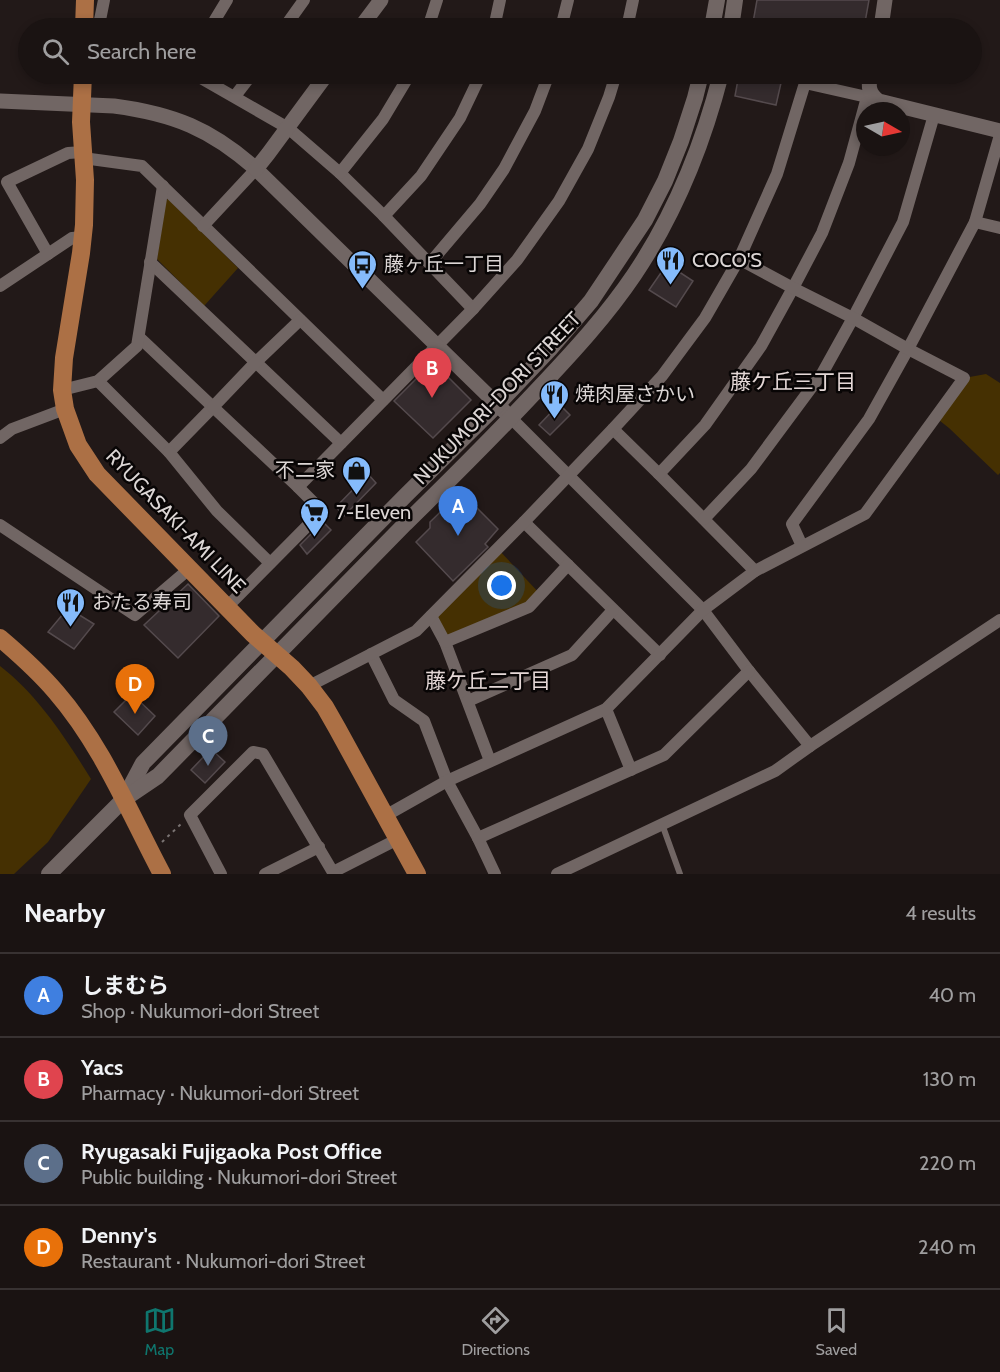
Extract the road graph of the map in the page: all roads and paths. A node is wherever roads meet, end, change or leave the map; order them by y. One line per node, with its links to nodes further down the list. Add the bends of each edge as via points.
1 (84, 0): 13 (main road)
2 (104, 0): 14 (street)
3 (227, 0): 15 (street)
4 (304, 0): 16 (street)
5 (381, 0): 17 (street)
6 (437, 0): 18 (street)
7 (500, 0): 19 (street)
8 (568, 0): 20 (street)
9 (633, 0): 21 (street)
10 (717, 0): 22 (main road)
11 (735, 0): 23 (main road)
12 (885, 0): 24 (street)
13 (84, 18)
14 (100, 18)
15 (216, 18)
16 (291, 18)
17 (368, 18)
18 (431, 18)
19 (496, 18)
20 (564, 18)
21 (629, 18)
22 (714, 18)
23 (732, 18)
24 (882, 18)
25 (82, 84): 44 (main road, RYUGASAKI-AMI LINE)
26 (213, 84): 38 (street)
27 (244, 84): 38 (street)
28 (320, 84): 42 (street)
29 (405, 84): 46 (street)
30 (476, 84): 48 (street, via 460,118 421,176)
31 (545, 84): 56 (street, via 504,169)
32 (613, 84): 59 (street, via 588,149 560,201 517,260)
33 (698, 84): 69 (main road, NUKUMORI-DORI STREET, via 681,141 645,220 591,301)
34 (719, 84): 72 (main road, NUKUMORI-DORI STREET, via 683,186 636,273 609,310)
35 (805, 84): 54 (street, via 777,174)
36 (810, 84): 39 (street)
37 (868, 84): 39 (street)
38 (235, 96): 42 (street)
39 (869, 96): 41 (street); 58 (street, via 822,233)
40 (0, 101): 45 (street, via 114,106 173,118 217,138)
41 (934, 115): 43 (street); 60 (street, via 903,222)
42 (288, 128): 45 (street); 46 (street)
43 (1000, 133): 49 (street)
44 (83, 155): 47 (street, via 142,166); 52 (main road, RYUGASAKI-AMI LINE); 53 (street, via 68,153 8,182)
45 (256, 169): 50 (street); 63 (street)
46 (340, 173): 48 (street)
47 (163, 186): 50 (street); 55 (street)
48 (384, 216): 56 (street)
49 (975, 222): 51 (street); 64 (street)
50 (203, 226): 61 (street)
51 (1000, 228)
52 (83, 237): 53 (street, via 72,238); 67 (main road, RYUGASAKI-AMI LINE)
53 (48, 254): 57 (street)
54 (738, 259): 58 (street); 73 (street, via 705,318 662,375)
55 (150, 262): 62 (street); 65 (street)
56 (430, 263): 59 (street)
57 (0, 286)
58 (793, 288): 60 (street); 77 (street, via 761,346 705,425)
59 (473, 309): 63 (street)
60 (853, 318): 64 (street); 80 (street, via 823,372 751,469)
61 (300, 320): 65 (street); 68 (street)
62 (139, 337): 66 (street, via 137,346); 70 (street)
63 (436, 346): 68 (street); 69 (street)
64 (908, 349): 83 (street, via 869,419 792,524); 83 (street, via 964,378 865,514)
65 (255, 363): 70 (street); 75 (street)
66 (98, 381): 67 (street); 76 (street)
67 (62, 390): 71 (main road, RYUGASAKI-AMI LINE)
68 (383, 400): 75 (street)
69 (497, 405): 72 (street); 94 (main road, NUKUMORI-DORI STREET)
70 (213, 407): 76 (street); 79 (street)
71 (65, 409): 74 (street, via 12,429); 86 (main road, RYUGASAKI-AMI LINE, via 78,445 97,474)
72 (511, 418): 78 (street); 97 (main road, NUKUMORI-DORI STREET)
73 (613, 429): 77 (street); 78 (street)
74 (0, 438)
75 (341, 443): 79 (street)
76 (169, 452): 84 (street, via 217,511)
77 (659, 474): 80 (street)
78 (568, 475): 81 (street); 90 (street)
79 (298, 487): 84 (street, via 322,511)
80 (704, 519): 87 (street)
81 (524, 522): 85 (street); 91 (street)
82 (0, 525): 86 (street, via 135,615)
83 (802, 546): 87 (street)
84 (270, 563): 88 (street)
85 (568, 565): 89 (street); 95 (street, via 529,607)
86 (189, 569): 88 (main road, RYUGASAKI-AMI LINE)
87 (754, 571): 90 (street)
88 (227, 608): 94 (main road, RYUGASAKI-AMI LINE)
89 (613, 610): 98 (street); 101 (street, via 572,655)
90 (703, 610): 98 (street); 99 (street)
91 (431, 616): 95 (street); 96 (street, via 416,631)
92 (1000, 620): 103 (street)
93 (0, 638): 107 (main road, via 68,706)
94 (262, 642): 97 (main road, RYUGASAKI-AMI LINE); 107 (main road, NUKUMORI-DORI STREET, via 143,763)
95 (445, 642): 101 (street)
96 (371, 654): 100 (street); 106 (street, via 394,700 424,721)
97 (277, 655): 100 (main road, RYUGASAKI-AMI LINE); 107 (main road, NUKUMORI-DORI STREET, via 158,776)
98 (660, 655): 102 (street)
99 (749, 671): 103 (street); 105 (street, via 664,755)
100 (309, 686): 109 (main road, RYUGASAKI-AMI LINE, via 325,707)
101 (468, 701): 104 (street)
102 (606, 709): 104 (street); 105 (street)
103 (810, 746): 110 (street, via 775,771)
104 (490, 761): 106 (street)
105 (631, 770): 111 (street)
106 (447, 781): 109 (street); 111 (street)
107 (124, 799): 116 (main road, NUKUMORI-DORI STREET); 117 (main road)
108 (190, 815): 113 (path); 114 (street, via 253,752 263,754); 118 (street)
109 (385, 816): 112 (main road, RYUGASAKI-AMI LINE)
110 (662, 824): 122 (street); 123 (lane)
111 (478, 838): 121 (street)
112 (398, 839): 115 (street); 120 (main road, RYUGASAKI-AMI LINE)
113 (160, 843)
114 (319, 847): 115 (street); 119 (street)
115 (334, 873)
116 (49, 874)
117 (162, 874)
118 (221, 874)
119 (265, 874)
120 (417, 874)
121 (495, 874)
122 (557, 874)
123 (680, 874)

